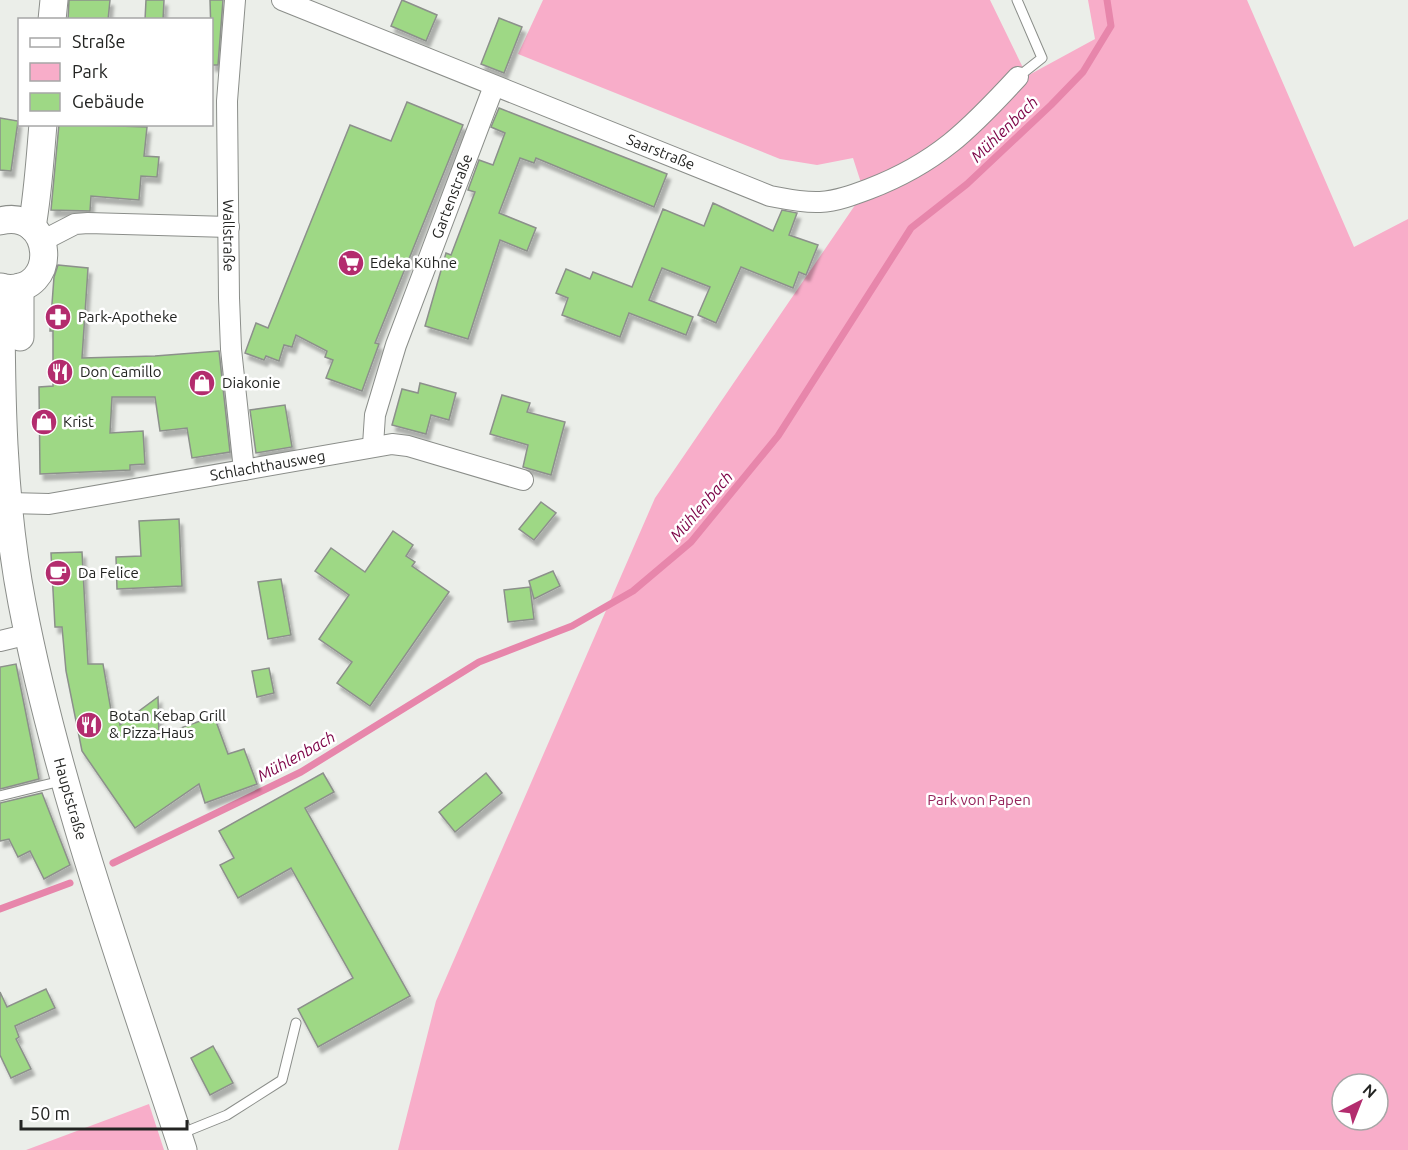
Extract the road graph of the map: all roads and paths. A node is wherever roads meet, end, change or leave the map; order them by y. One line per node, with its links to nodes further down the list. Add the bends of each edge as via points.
1 (54, 0): 5 (main road)
2 (236, 0): 10 (street, Wallstraße, via 227,101)
3 (282, 0): 7 (street, Saarstraße)
4 (1017, 0): 6 (lane, via 1042,58)
5 (52, 18)
6 (1018, 77): 7 (street, Saarstraße, via 962,136 939,154 880,184 821,202 770,196)
7 (494, 86): 12 (street, Gartenstraße, via 396,345 375,415)
8 (43, 126): 9 (main road, via 40,183)
9 (21, 227): 10 (street, via 88,223); 11 (main road, via 43,265 34,279)
10 (229, 227): 13 (street, Wallstraße, via 231,349)
11 (7, 287): 15 (main road, Hauptstraße, via 18,391 6,438)
12 (373, 445): 13 (street, Schlachthausweg); 14 (street, Schlachthausweg, via 408,446)
13 (244, 470): 15 (street, Schlachthausweg, via 49,504)
14 (523, 480)
15 (9, 503): 16 (main road, Hauptstraße)
16 (29, 634): 17 (street); 18 (main road, Hauptstraße)
17 (0, 641)
18 (64, 781): 19 (lane); 21 (main road, Hauptstraße)
19 (0, 796)
20 (296, 1023): 21 (lane, via 282,1080)
21 (180, 1143)

